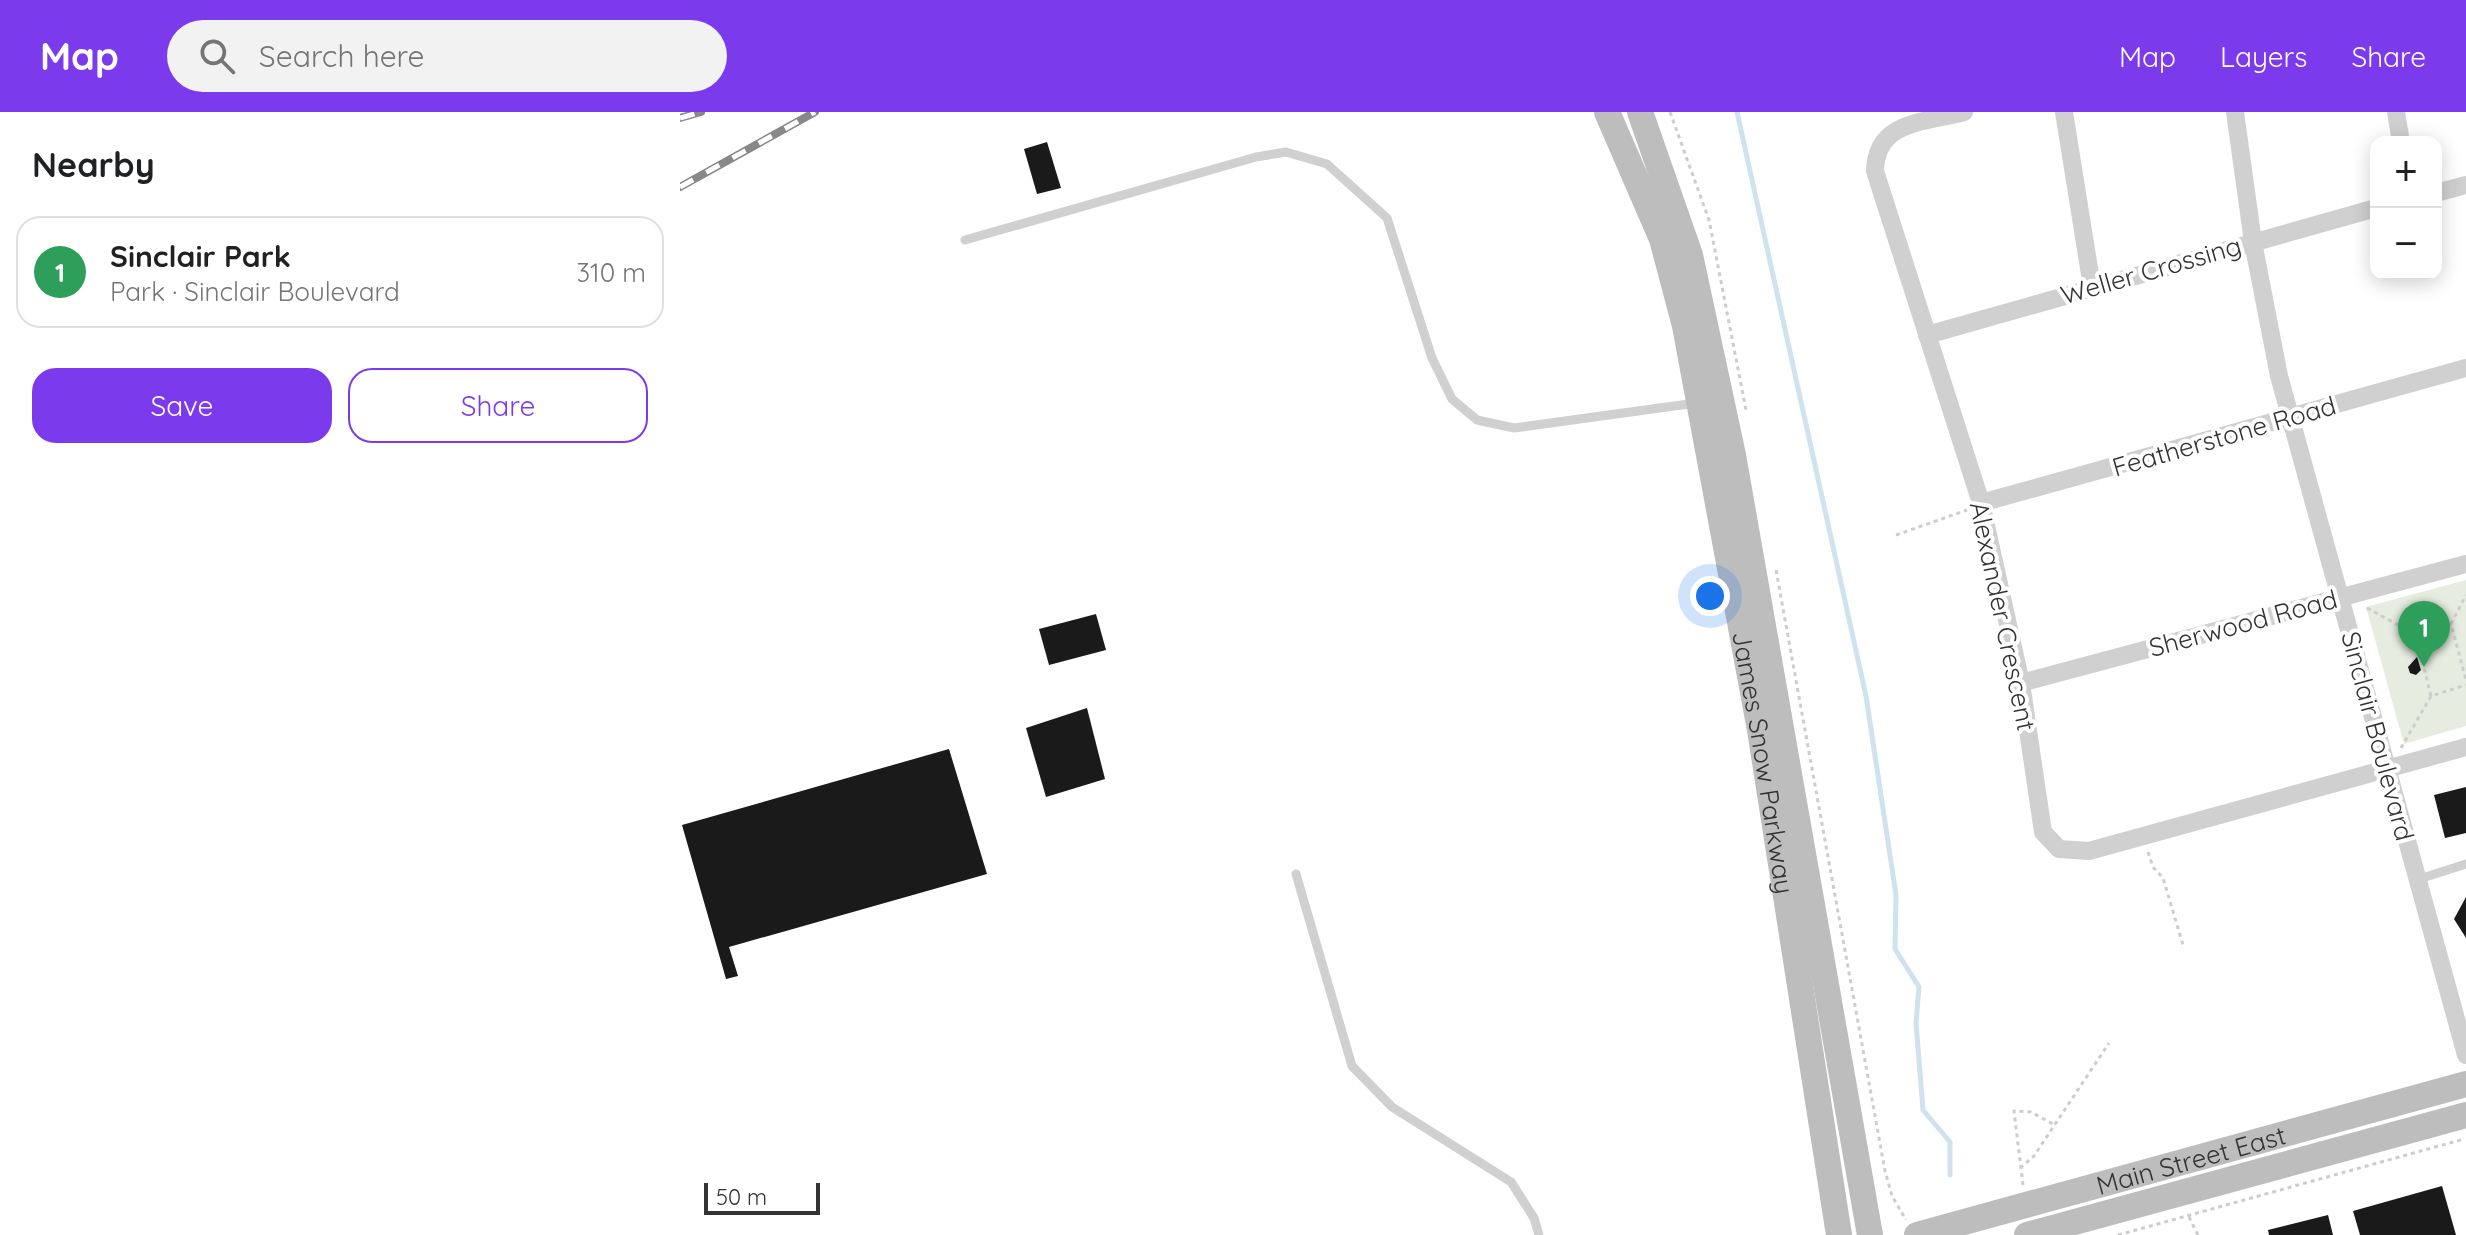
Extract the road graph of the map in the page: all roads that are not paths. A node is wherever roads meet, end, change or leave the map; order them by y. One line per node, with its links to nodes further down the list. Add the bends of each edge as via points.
1 (1607, 112): 16 (main road, James Snow Parkway, via 1662,239)
2 (1640, 112): 33 (main road, James Snow Parkway, via 1690,255 1733,455)
3 (1964, 112): 14 (street, Alexander Crescent, via 1893,131 1875,154 1875,171)
4 (2064, 112): 13 (street)
5 (2235, 112): 12 (street, Sinclair Boulevard)
6 (2396, 112): 7 (street)
7 (2400, 136)
8 (2466, 185): 9 (street)
9 (2442, 191)
10 (2370, 210): 12 (street, Weller Crossing)
11 (965, 240): 16 (lane, via 1286,152 1327,164 1387,218 1432,358 1452,399 1477,420 1514,428)
12 (2253, 242): 13 (street, Weller Crossing); 17 (street, Sinclair Boulevard)
13 (2092, 287): 14 (street, Weller Crossing)
14 (1927, 335): 18 (street, Alexander Crescent)
15 (2466, 368): 17 (street, Featherstone Road)
16 (1699, 402): 32 (main road, James Snow Parkway, via 1762,745)
17 (2290, 418): 18 (street, Featherstone Road); 20 (street, Sinclair Boulevard)
18 (1981, 503): 21 (street, Alexander Crescent)
19 (2466, 564): 20 (street, Sherwood Road)
20 (2341, 596): 21 (street, Sherwood Road); 23 (street, Sinclair Boulevard)
21 (2021, 683): 23 (street, Alexander Crescent, via 2043,832 2059,849 2089,851)
22 (2466, 747): 23 (street, Alexander Crescent)
23 (2389, 768): 26 (street, Sinclair Boulevard)
24 (2466, 864): 26 (lane)
25 (1296, 874): 31 (lane, via 1352,1066 1392,1107 1511,1182)
26 (2416, 880): 27 (street, Sinclair Boulevard)
27 (2466, 1055)
28 (2466, 1084): 30 (main road, Main Street East)
29 (2465, 1127): 34 (main road, Main Street East)
30 (1912, 1229)
31 (1539, 1235)
32 (1839, 1235)
33 (1870, 1235)
34 (2027, 1235)

